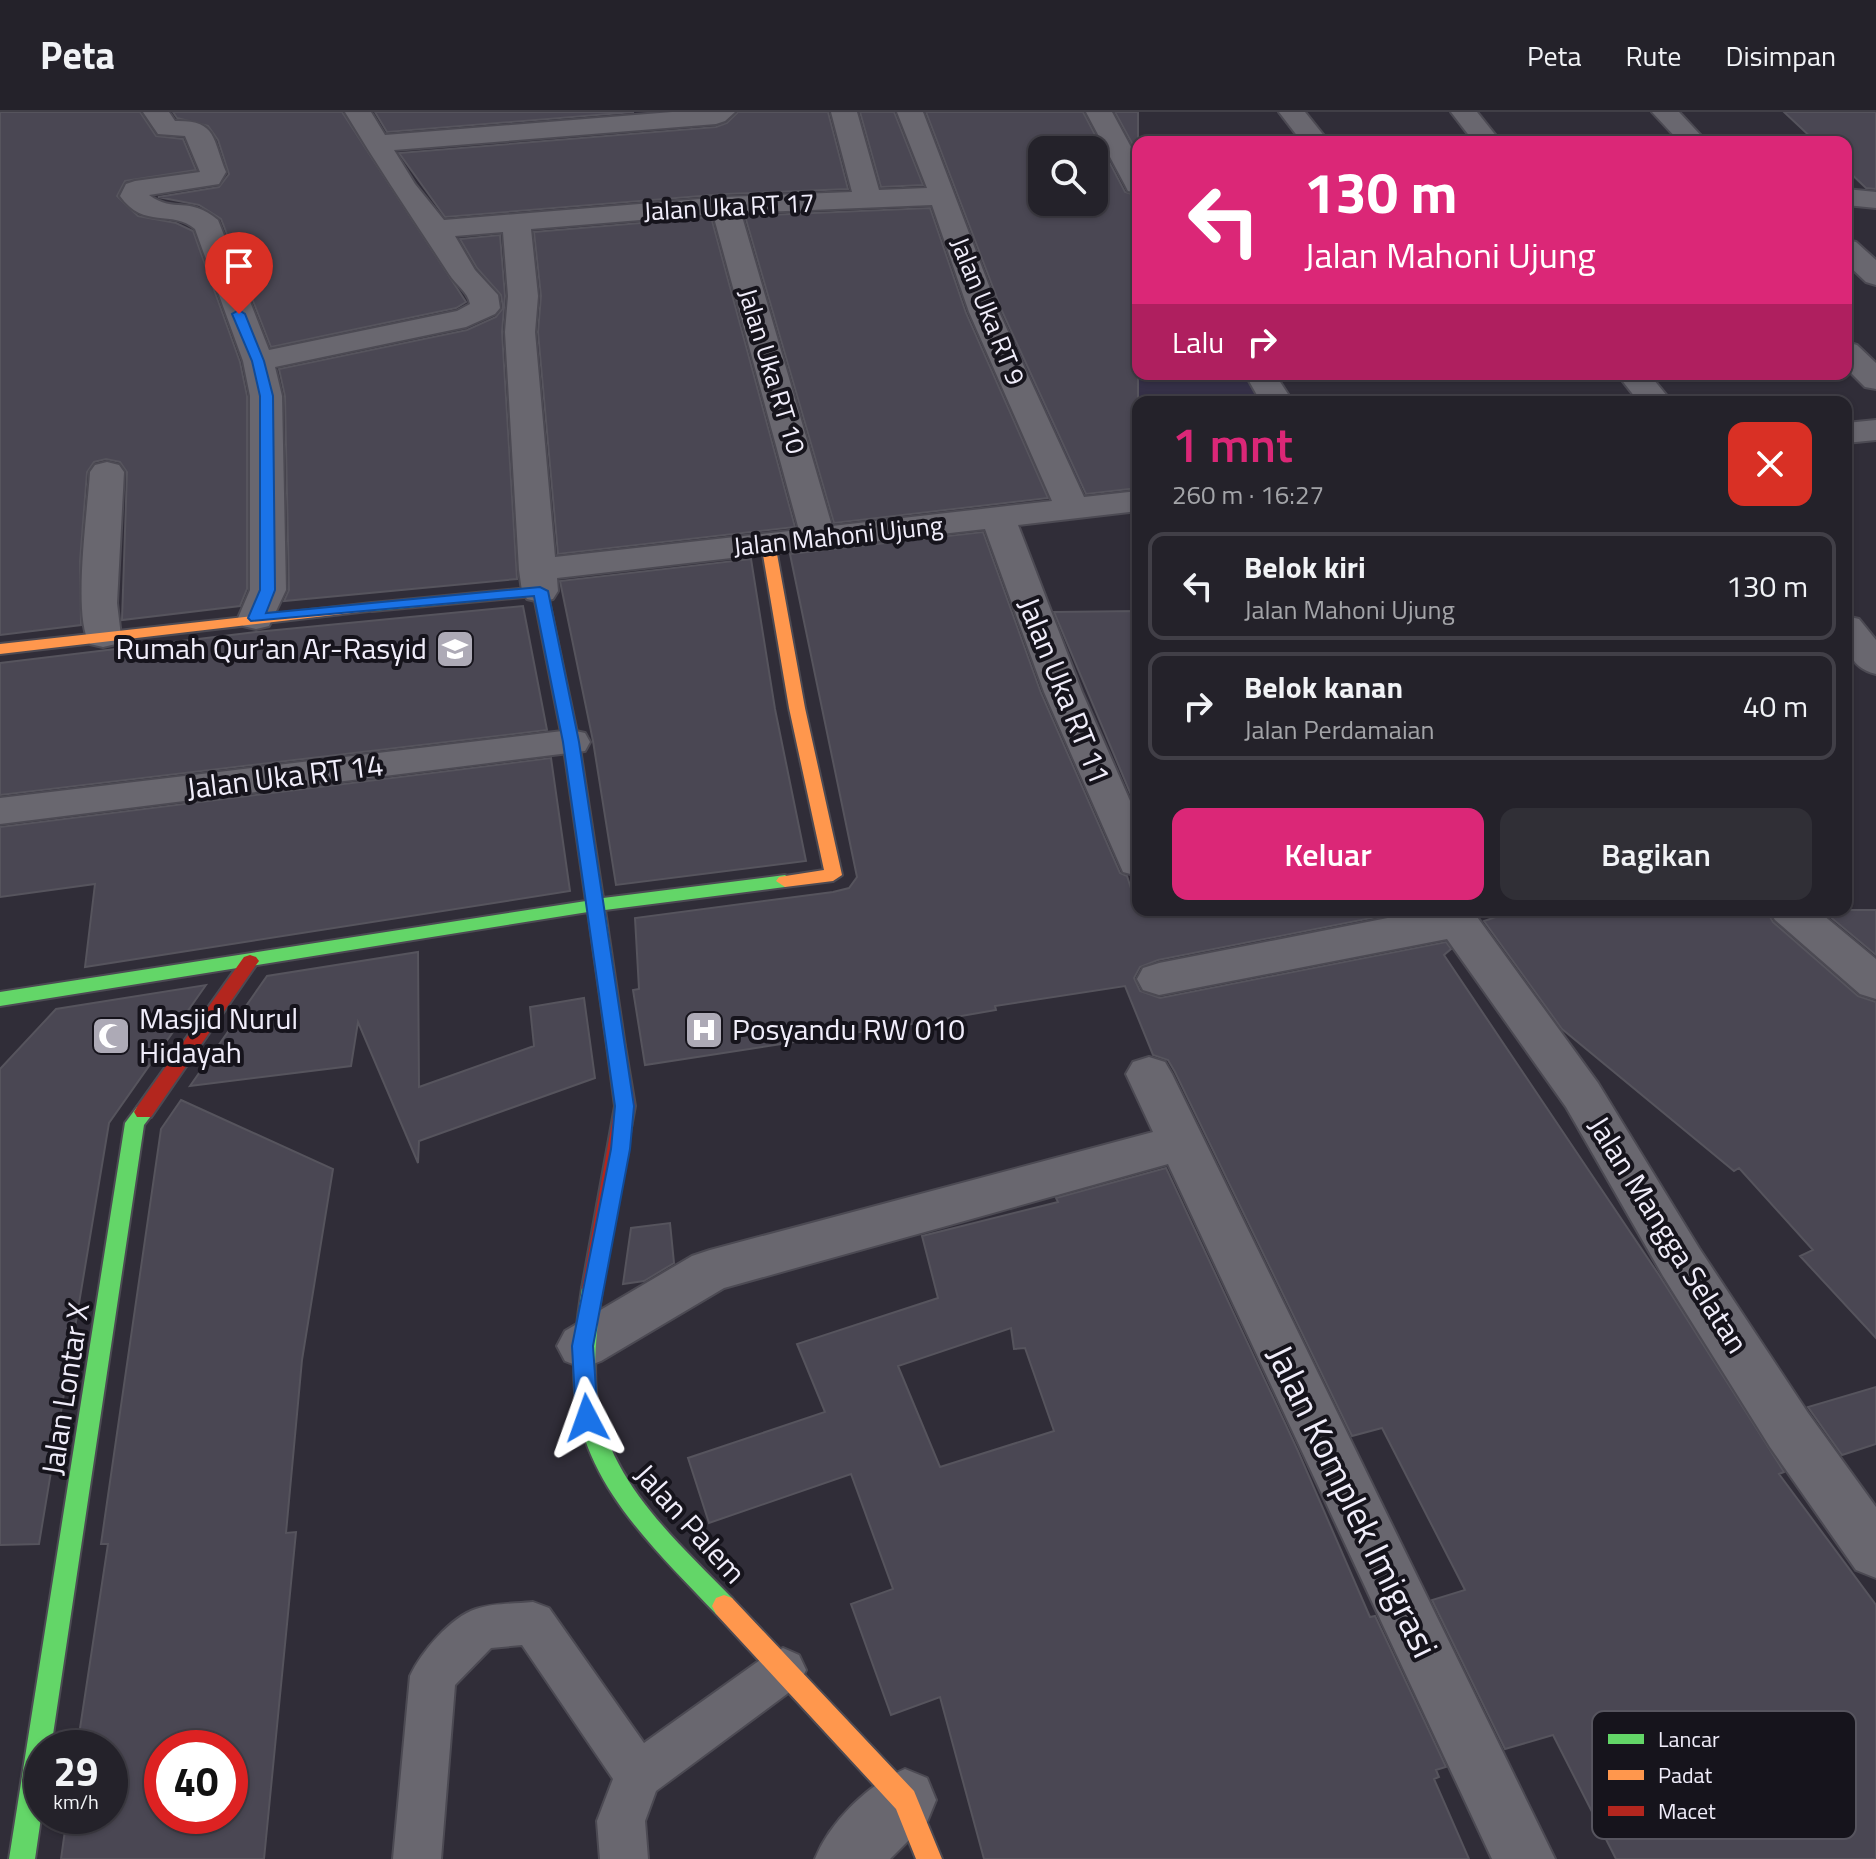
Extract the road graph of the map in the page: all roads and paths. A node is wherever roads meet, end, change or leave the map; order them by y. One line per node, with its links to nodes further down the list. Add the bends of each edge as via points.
1 (156, 112): 27 (street, via 167,129 195,128 213,172 195,183 146,187 134,196 155,212 202,218)
2 (358, 112): 15 (street)
3 (516, 112): 14 (street)
4 (722, 112): 14 (street, via 505,136)
5 (844, 112): 19 (street)
6 (910, 112): 17 (street, Jalan Uka RT 9)
7 (1099, 112): 16 (street)
8 (1292, 112): 11 (street)
9 (1464, 112): 12 (street)
10 (1665, 112): 13 (street)
11 (1311, 136)
12 (1483, 136)
13 (1688, 136)
14 (430, 137): 15 (street)
15 (376, 144): 23 (street)
16 (1132, 174)
17 (942, 196): 19 (street, Jalan Uka RT 17); 35 (street, Jalan Uka RT 9, via 984,312)
18 (1852, 198): 20 (street)
19 (868, 200): 21 (street, Jalan Uka RT 17)
20 (1876, 200)
21 (725, 205): 22 (street, Jalan Uka RT 17); 37 (street, Jalan Uka RT 10)
22 (516, 220): 23 (street, Jalan Uka RT 17); 39 (street)
23 (437, 229): 27 (street, via 463,274 483,295 485,308 479,313)
24 (1852, 254): 25 (street)
25 (1876, 276)
26 (1852, 357): 29 (street)
27 (258, 361): 40 (street, via 267,409 268,590)
28 (1637, 380): 30 (street)
29 (1876, 380)
30 (1651, 396)
31 (1876, 430): 32 (street)
32 (1852, 432)
33 (107, 472): 42 (street, via 99,603)
34 (1132, 502): 35 (street, Jalan Mahoni Ujung)
35 (1072, 508): 36 (street, Jalan Mahoni Ujung)
36 (998, 517): 37 (street, Jalan Mahoni Ujung); 47 (street, Jalan Uka RT 11, via 1039,636)
37 (818, 537): 38 (street, Jalan Mahoni Ujung)
38 (768, 543): 39 (street, Jalan Mahoni Ujung); 48 (street, via 833,875)
39 (539, 581): 40 (street, Jalan Mahoni Ujung); 45 (street, Jalan Palem)
40 (256, 618): 42 (street, Jalan Mahoni Ujung)
41 (1852, 634): 44 (street)
42 (103, 636): 43 (street, Jalan Mahoni Ujung)
43 (0, 649)
44 (1876, 663)
45 (571, 742): 46 (street, Jalan Uka RT 14); 48 (street, Jalan Palem)
46 (0, 811)
47 (1132, 849)
48 (596, 905): 51 (street); 57 (street, Jalan Palem, via 625,1106)
49 (1452, 916): 52 (street); 58 (street, Jalan Mangga Selatan, via 1582,1095 1739,1352)
50 (1797, 916): 53 (street)
51 (250, 961): 54 (street); 62 (street, Jalan Lontar X, via 135,1123)
52 (1159, 979)
53 (1876, 983)
54 (0, 999)
55 (1149, 1074): 56 (street, Jalan Komplek Imigrasi)
56 (1182, 1142): 57 (street, via 710,1271); 67 (street, Jalan Komplek Imigrasi)
57 (583, 1346): 59 (street, Jalan Palem, via 587,1418 601,1462 626,1501)
58 (1876, 1552)
59 (783, 1670): 60 (lane); 61 (street, Jalan Palem)
60 (638, 1775): 63 (lane, via 533,1623 480,1628 433,1676); 64 (lane, via 621,1821)
61 (905, 1800): 65 (street); 66 (street, Jalan Palem)
62 (22, 1859)
63 (417, 1859)
64 (624, 1859)
65 (846, 1859)
66 (929, 1859)
67 (1524, 1859)

